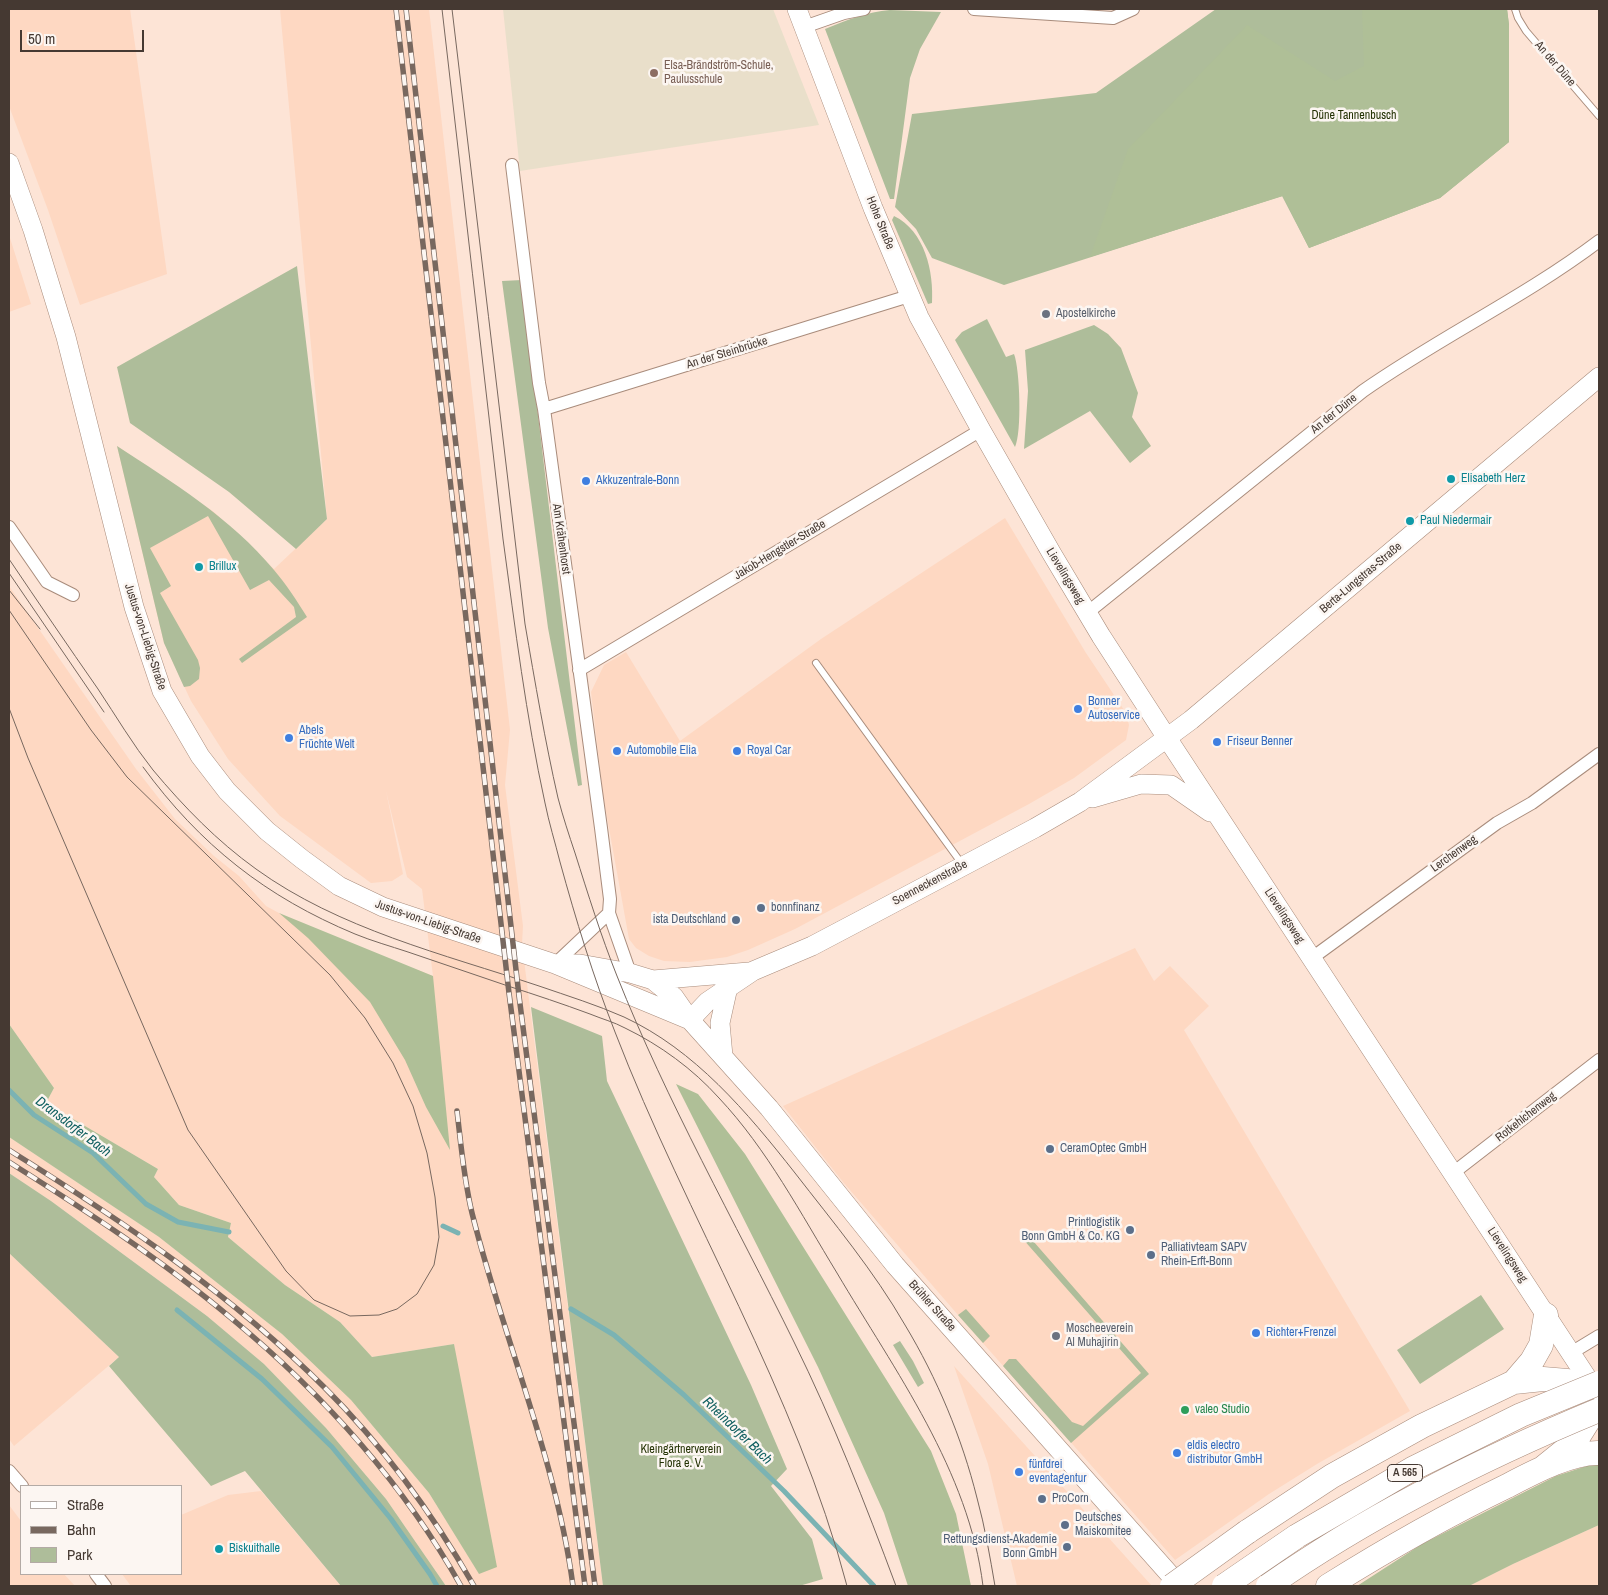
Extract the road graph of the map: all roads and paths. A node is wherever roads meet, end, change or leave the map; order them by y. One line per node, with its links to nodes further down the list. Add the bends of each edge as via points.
1 (797, 9): 6 (street, Hohe Straße)
2 (864, 9): 6 (street)
3 (974, 9): 4 (street, via 1106,18)
4 (1133, 9)
5 (1515, 9): 7 (lane, An der Düne, via 1526,31)
6 (804, 27): 11 (street, Hohe Straße)
7 (1599, 116)
8 (9, 162): 27 (street, Justus-von-Liebig-Straße, via 66,337 134,607 162,691 200,756 227,791 267,831 339,886 383,908)
9 (512, 165): 13 (street, Am Krähenhorst)
10 (1599, 240): 17 (street, An der Düne, via 1363,391)
11 (910, 296): 13 (street, An der Steinbrücke); 14 (street, Hohe Straße)
12 (1599, 377): 20 (street, Berta-Lungstras-Straße)
13 (544, 409): 19 (street, Am Krähenhorst)
14 (981, 430): 17 (street, Lievelingsweg); 19 (street, Jakob-Hengstler-Straße)
15 (9, 527): 16 (street, via 47,582)
16 (73, 595)
17 (1087, 613): 20 (street, Lievelingsweg)
18 (816, 663): 24 (lane)
19 (579, 670): 25 (street, Am Krähenhorst, via 610,899)
20 (1167, 738): 22 (street, Soenneckenstraße); 23 (street, Lievelingsweg)
21 (1599, 754): 26 (street, Lerchenweg, via 1532,803 1497,823)
22 (1080, 802): 23 (street, via 1141,784 1171,785); 24 (street, Soenneckenstraße)
23 (1221, 820): 26 (street, Lievelingsweg)
24 (963, 865): 28 (street, Soenneckenstraße, via 812,946)
25 (609, 913): 27 (street); 29 (street, Am Krähenhorst)
26 (1312, 958): 35 (street, Lievelingsweg)
27 (555, 964): 29 (street, Justus-von-Liebig-Straße, via 580,964); 32 (street, Justus-von-Liebig-Straße)
28 (753, 971): 30 (street); 31 (street, Soenneckenstraße)
29 (630, 973): 30 (street, Justus-von-Liebig-Straße)
30 (653, 980): 32 (street, Justus-von-Liebig-Straße, via 674,997)
31 (728, 987): 32 (street, Soenneckenstraße); 33 (street, via 720,1023)
32 (690, 1020): 33 (street, Brühler Straße)
33 (723, 1056): 48 (street, Brühler Straße, via 774,1114 895,1265)
34 (1599, 1060): 35 (street, Rotkehlchenweg)
35 (1453, 1172): 36 (street, Lievelingsweg)
36 (1546, 1315): 38 (street, Lievelingsweg); 39 (highway, via 1541,1345)
37 (1599, 1336): 38 (street)
38 (1571, 1353): 40 (street, Lievelingsweg)
39 (1514, 1382): 40 (highway, via 1567,1381); 47 (highway, bridge, via 1422,1426 1332,1476)
40 (1599, 1396): 42 (highway, via 1575,1442); 49 (highway, A 565, bridge, via 1521,1415 1412,1469 1297,1536); 50 (highway, A 565, bridge, via 1532,1438 1420,1492 1309,1557)
41 (1599, 1453): 42 (highway, via 1588,1452)
42 (1544, 1468): 51 (highway, via 1391,1546)
43 (9, 1471): 44 (street)
44 (21, 1485)
45 (97, 1575): 46 (street)
46 (105, 1586)
47 (1172, 1586)
48 (1180, 1586)
49 (1224, 1586)
50 (1268, 1586)
51 (1328, 1586)

